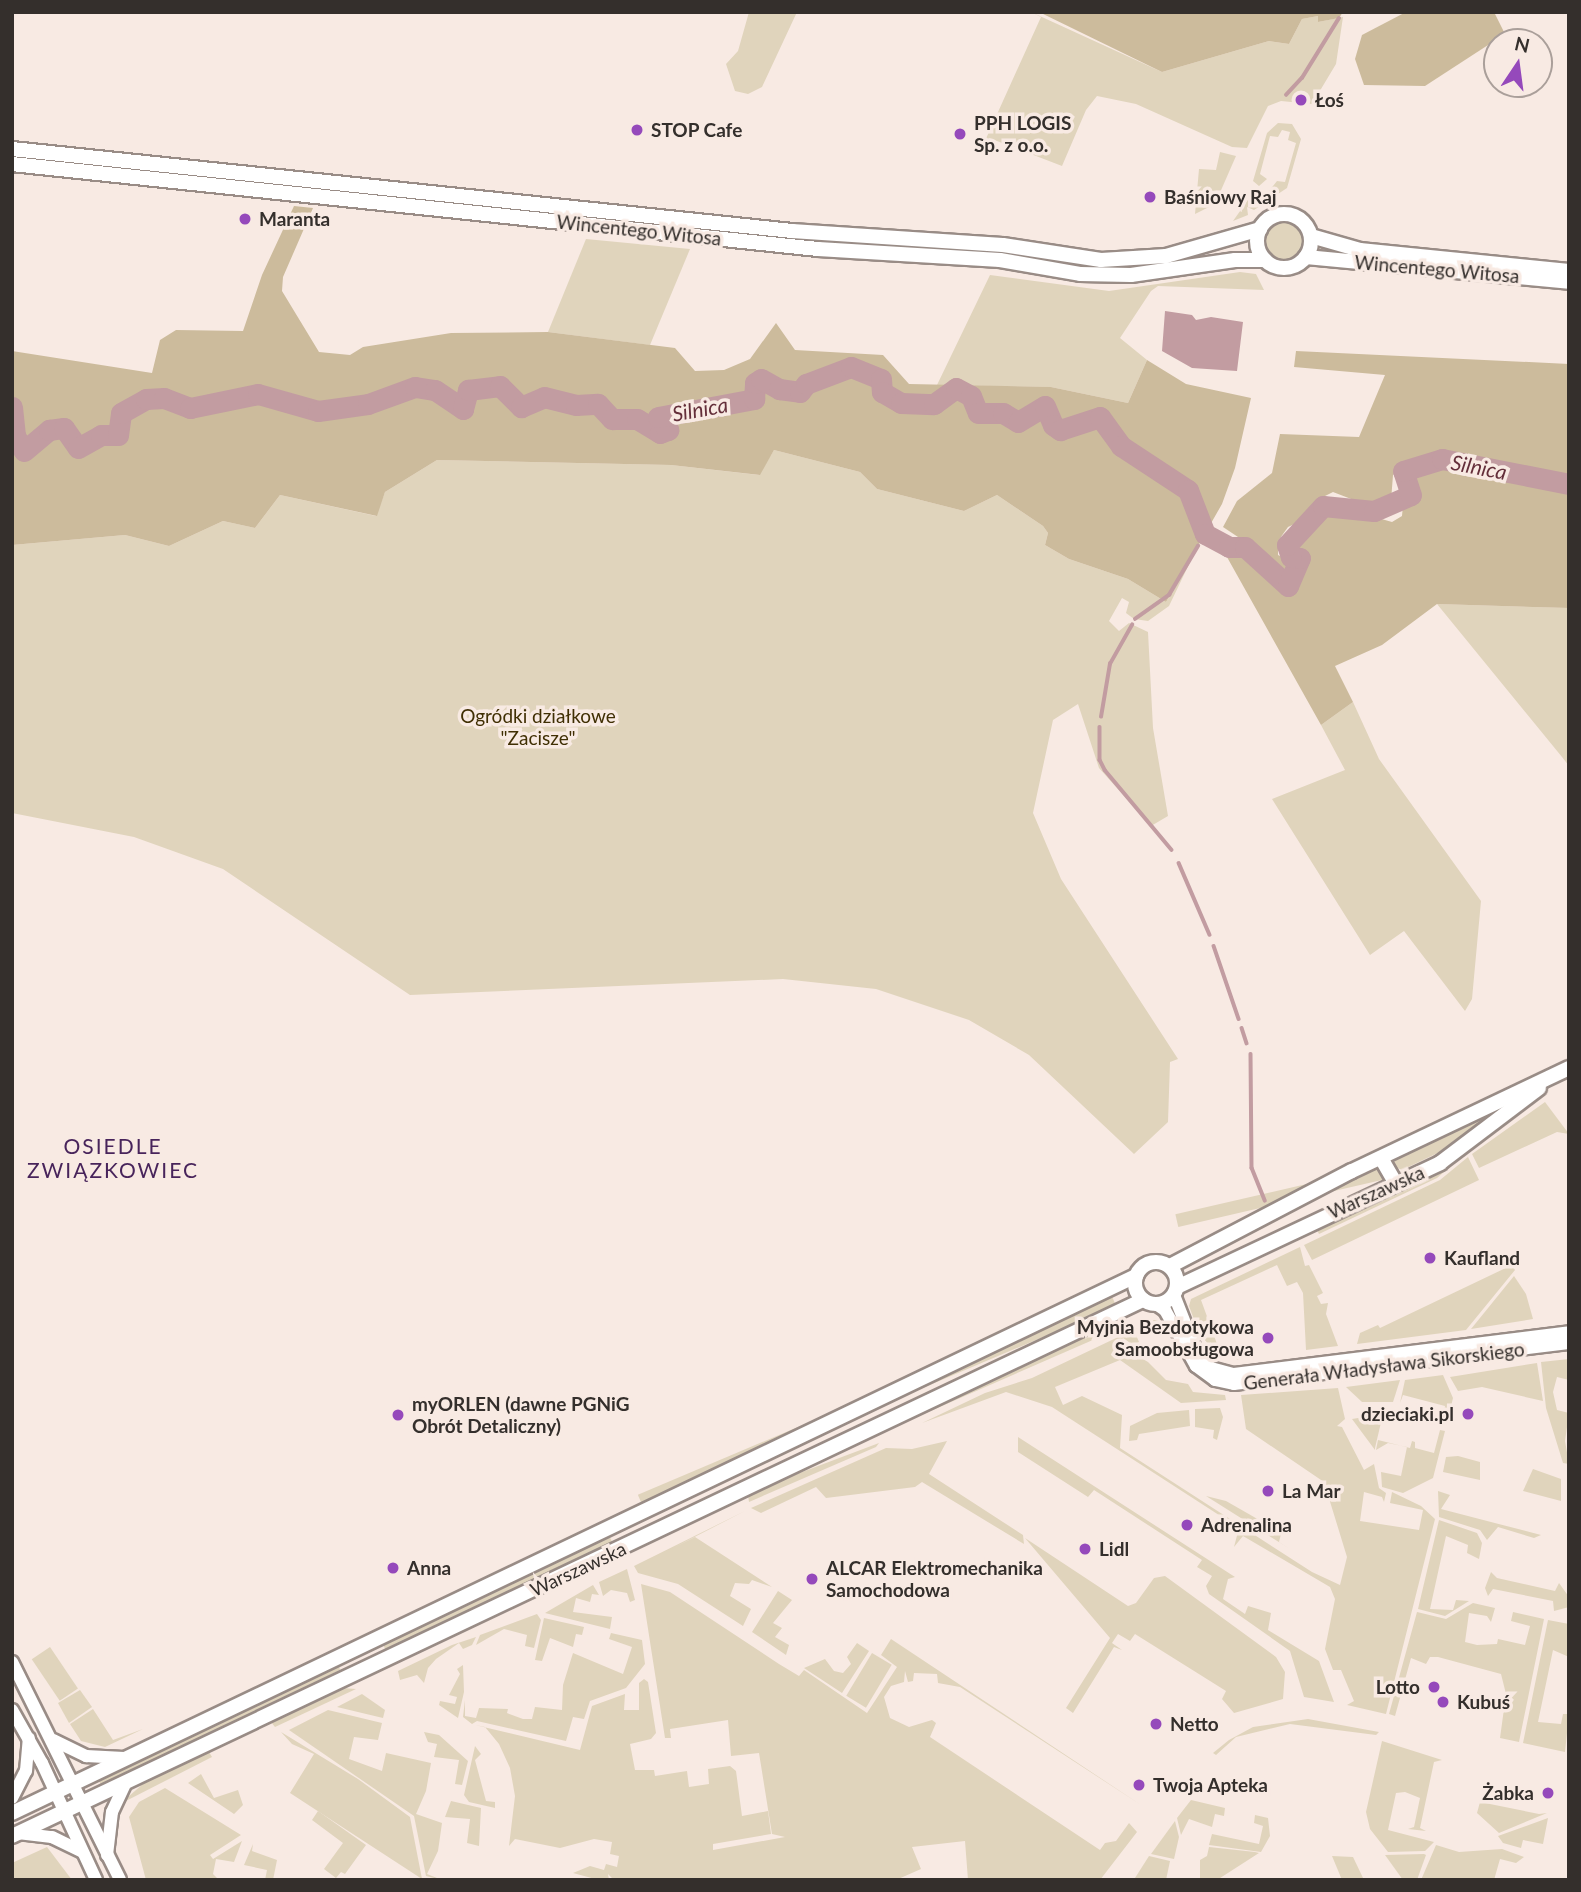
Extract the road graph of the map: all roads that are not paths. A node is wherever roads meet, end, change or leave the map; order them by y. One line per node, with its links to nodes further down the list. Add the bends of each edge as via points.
1 (12, 149): 3 (main road, Wincentego Witosa, via 792,231 1003,245 1101,260 1166,256)
2 (12, 164): 6 (main road, Wincentego Witosa, via 818,249 1000,260 1080,274 1131,275)
3 (1260, 229): 4 (main road, via 1271,218 1289,215 1305,224); 6 (main road, via 1257,246)
4 (1311, 236): 5 (main road); 7 (main road, Wincentego Witosa, via 1360,250)
5 (1306, 257): 6 (main road, via 1286,268); 8 (main road, Wincentego Witosa)
6 (1265, 260)
7 (1569, 271)
8 (1569, 282)
9 (1564, 1070): 10 (main road, Warszawska); 11 (main road, Warszawska, via 1465,1148)
10 (1381, 1158): 11 (main road); 12 (main road, Warszawska)
11 (1395, 1182): 14 (main road, Warszawska)
12 (1170, 1266): 13 (main road, via 1151,1262); 14 (main road)
13 (1136, 1276): 15 (main road, via 1136,1289); 18 (main road, Warszawska)
14 (1175, 1291): 15 (main road); 16 (street, Generała Władysława Sikorskiego, via 1198,1356 1211,1368 1234,1374)
15 (1150, 1302): 17 (street, Generała Władysława Sikorskiego, via 1165,1310 1196,1366 1215,1380 1234,1384); 20 (main road, Warszawska)
16 (1569, 1332)
17 (1569, 1343)
18 (346, 1650): 20 (street); 24 (main road, Warszawska)
19 (12, 1662): 23 (street)
20 (358, 1673): 25 (main road, Warszawska)
21 (12, 1710): 22 (street)
22 (29, 1738): 27 (street); 28 (street, via 25,1775)
23 (53, 1740): 24 (street, via 86,1756); 26 (street)
24 (124, 1758): 26 (main road, Warszawska)
25 (126, 1782): 29 (main road, Warszawska); 34 (street, via 112,1812)
26 (73, 1783): 27 (main road, Warszawska); 29 (street)
27 (56, 1791): 30 (street); 31 (main road, Warszawska)
28 (12, 1798)
29 (82, 1803): 30 (main road, Warszawska); 34 (street)
30 (63, 1811): 32 (main road, Warszawska); 33 (street)
31 (12, 1813)
32 (15, 1834): 33 (street, via 52,1837)
33 (83, 1852): 35 (street)
34 (107, 1855): 36 (street)
35 (96, 1880)
36 (120, 1880)

